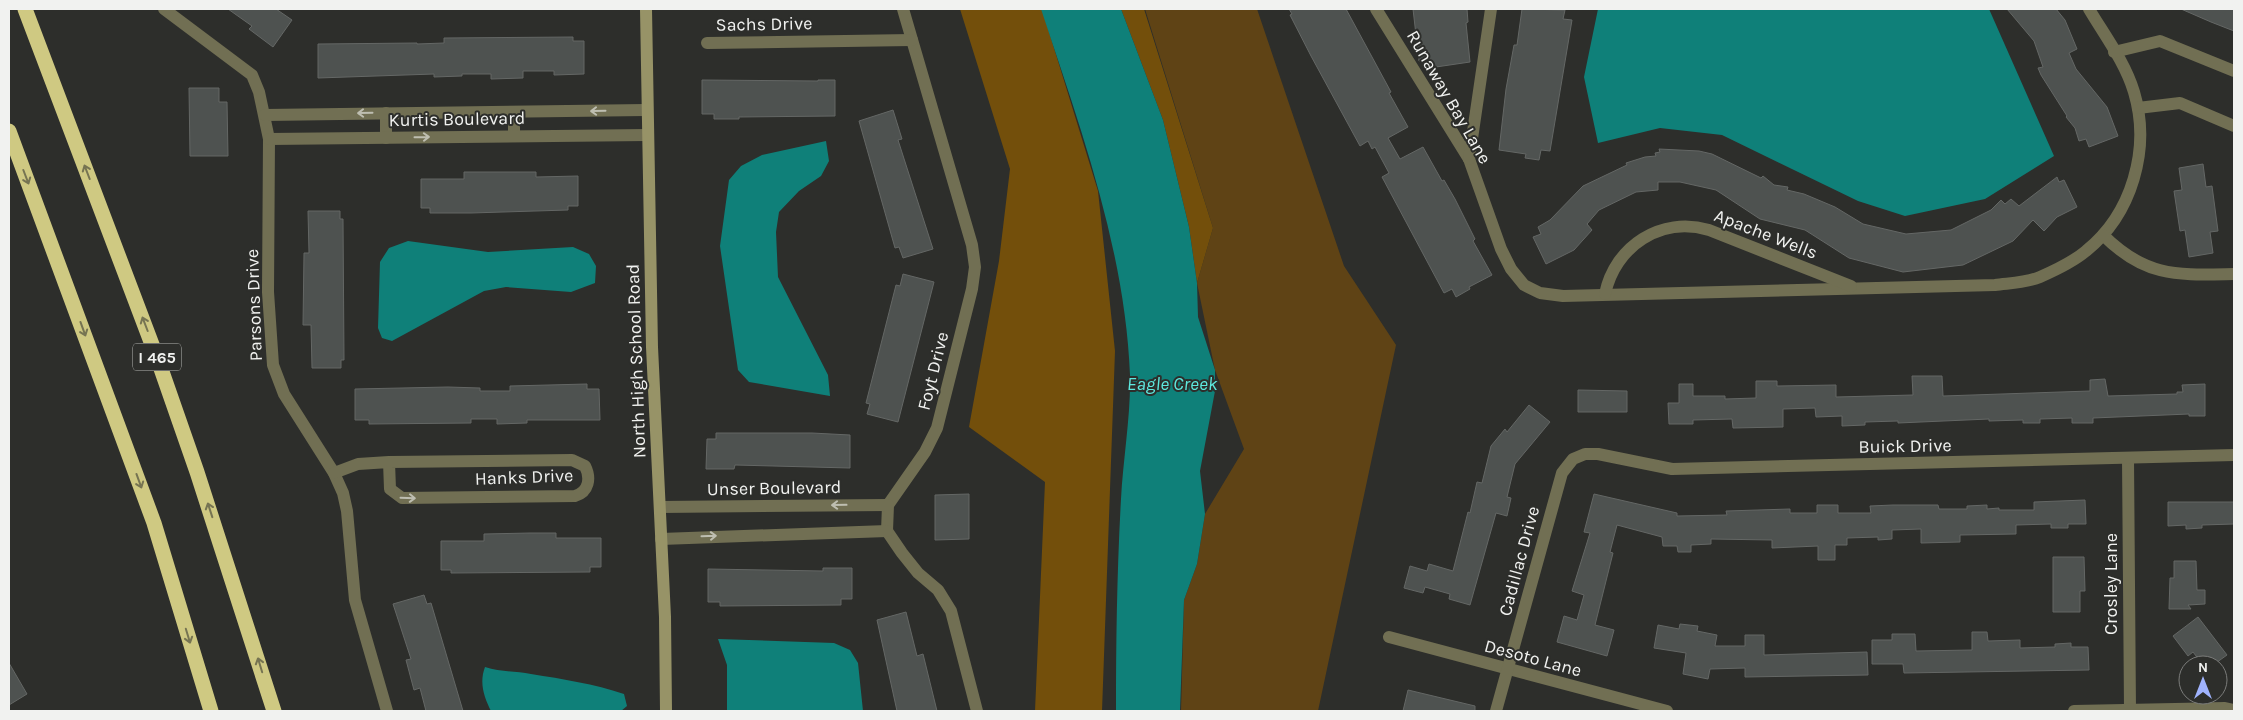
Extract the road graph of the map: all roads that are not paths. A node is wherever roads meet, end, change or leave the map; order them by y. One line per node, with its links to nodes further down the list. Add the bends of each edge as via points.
1 (25, 9): 43 (highway, I 465, one-way to 1, via 159,363)
2 (164, 9): 16 (street, Parsons Drive, via 252,75)
3 (646, 9): 13 (street, North High School Road)
4 (903, 9): 8 (street, Foyt Drive)
5 (1376, 9): 23 (street, Runaway Bay Lane)
6 (1491, 9): 23 (street)
7 (2089, 9): 10 (street, Apache Wells)
8 (912, 40): 9 (street, Sachs Drive); 34 (street, Foyt Drive, via 972,244 974,272 937,428)
9 (707, 42)
10 (2114, 52): 11 (street, via 2160,41); 12 (street, Apache Wells, via 2127,73)
11 (2234, 71)
12 (2138, 108): 17 (street, via 2180,103); 24 (street, Apache Wells, via 2140,148 2134,179 2122,209)
13 (646, 110): 14 (street, one-way to 14); 19 (street, North High School Road)
14 (514, 112): 15 (street); 20 (street)
15 (386, 113): 16 (street, one-way to 16); 21 (street)
16 (265, 115): 22 (street, Parsons Drive)
17 (2234, 126)
18 (9, 131): 42 (highway, one-way to 42, via 154,523)
19 (647, 135): 20 (street, Kurtis Boulevard); 35 (street, North High School Road)
20 (514, 136): 21 (street, Kurtis Boulevard, one-way to 20)
21 (386, 138): 22 (street, Kurtis Boulevard)
22 (269, 139): 33 (street, Parsons Drive, via 268,292 273,365 284,394)
23 (1469, 159): 26 (street, Runaway Bay Lane, via 1501,249 1511,270)
24 (2103, 235): 25 (street, via 2126,255 2161,272); 27 (street, Apache Wells, via 2074,260 2040,277 2018,283)
25 (2234, 274)
26 (1524, 285): 28 (street, Apache Wells, via 1551,295)
27 (1855, 288): 28 (street, Apache Wells); 28 (street, Apache Wells, via 1709,230 1678,226 1655,231 1630,248 1612,272)
28 (1606, 294)
29 (2234, 455): 31 (street, Buick Drive)
30 (1578, 456): 31 (street, Buick Drive, via 1598,454 1672,469); 39 (street, Cadillac Drive, via 1562,472)
31 (2128, 459): 40 (street, Crosley Lane)
32 (389, 462): 32 (street, Hanks Drive, one-way to 32, via 390,489 402,498 575,496 583,492 588,482 587,468 572,460); 33 (street, Hanks Drive, via 358,464)
33 (334, 472): 44 (street, Parsons Drive, via 348,511 358,611)
34 (888, 505): 35 (street, Unser Boulevard, one-way to 35); 36 (street)
35 (660, 508): 37 (street, North High School Road)
36 (887, 531): 37 (street, one-way to 36); 46 (street, via 918,572 947,602)
37 (661, 539): 45 (street, North High School Road)
38 (1389, 637): 39 (street, Desoto Lane)
39 (1507, 670): 47 (street, Cadillac Drive); 48 (street, Desoto Lane)
40 (2130, 709): 41 (street); 49 (street)
41 (2234, 710)
42 (211, 711)
43 (274, 711)
44 (387, 711)
45 (666, 711)
46 (977, 711)
47 (1496, 711)
48 (1667, 711)
49 (2074, 711)

